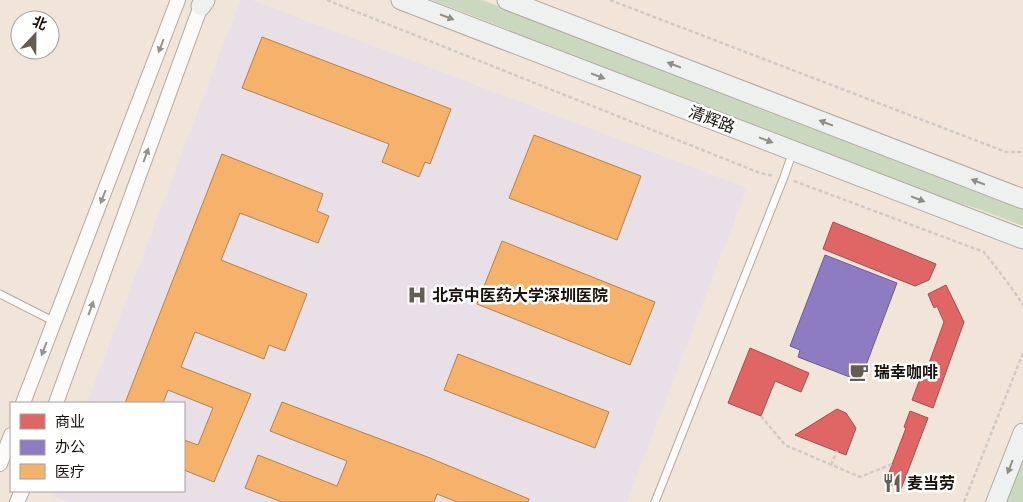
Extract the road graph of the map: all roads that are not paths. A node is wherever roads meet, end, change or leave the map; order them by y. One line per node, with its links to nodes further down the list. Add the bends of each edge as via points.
1 (178, 0): 10 (street, one-way to 10)
2 (401, 0): 5 (street, 清辉路, one-way to 5)
3 (507, 0): 6 (street, one-way to 3)
4 (203, 2): 12 (street, one-way to 4)
5 (793, 150): 7 (street, 清辉路, one-way to 7); 16 (lane)
6 (1017, 195)
7 (1015, 236): 8 (street, 清辉路)
8 (1023, 245)
9 (0, 294): 10 (lane)
10 (55, 322): 11 (street, one-way to 11)
11 (23, 402)
12 (56, 402)
13 (1023, 433): 17 (street, one-way to 17)
14 (10, 438): 15 (street)
15 (0, 464)
16 (655, 502)
17 (996, 502)

